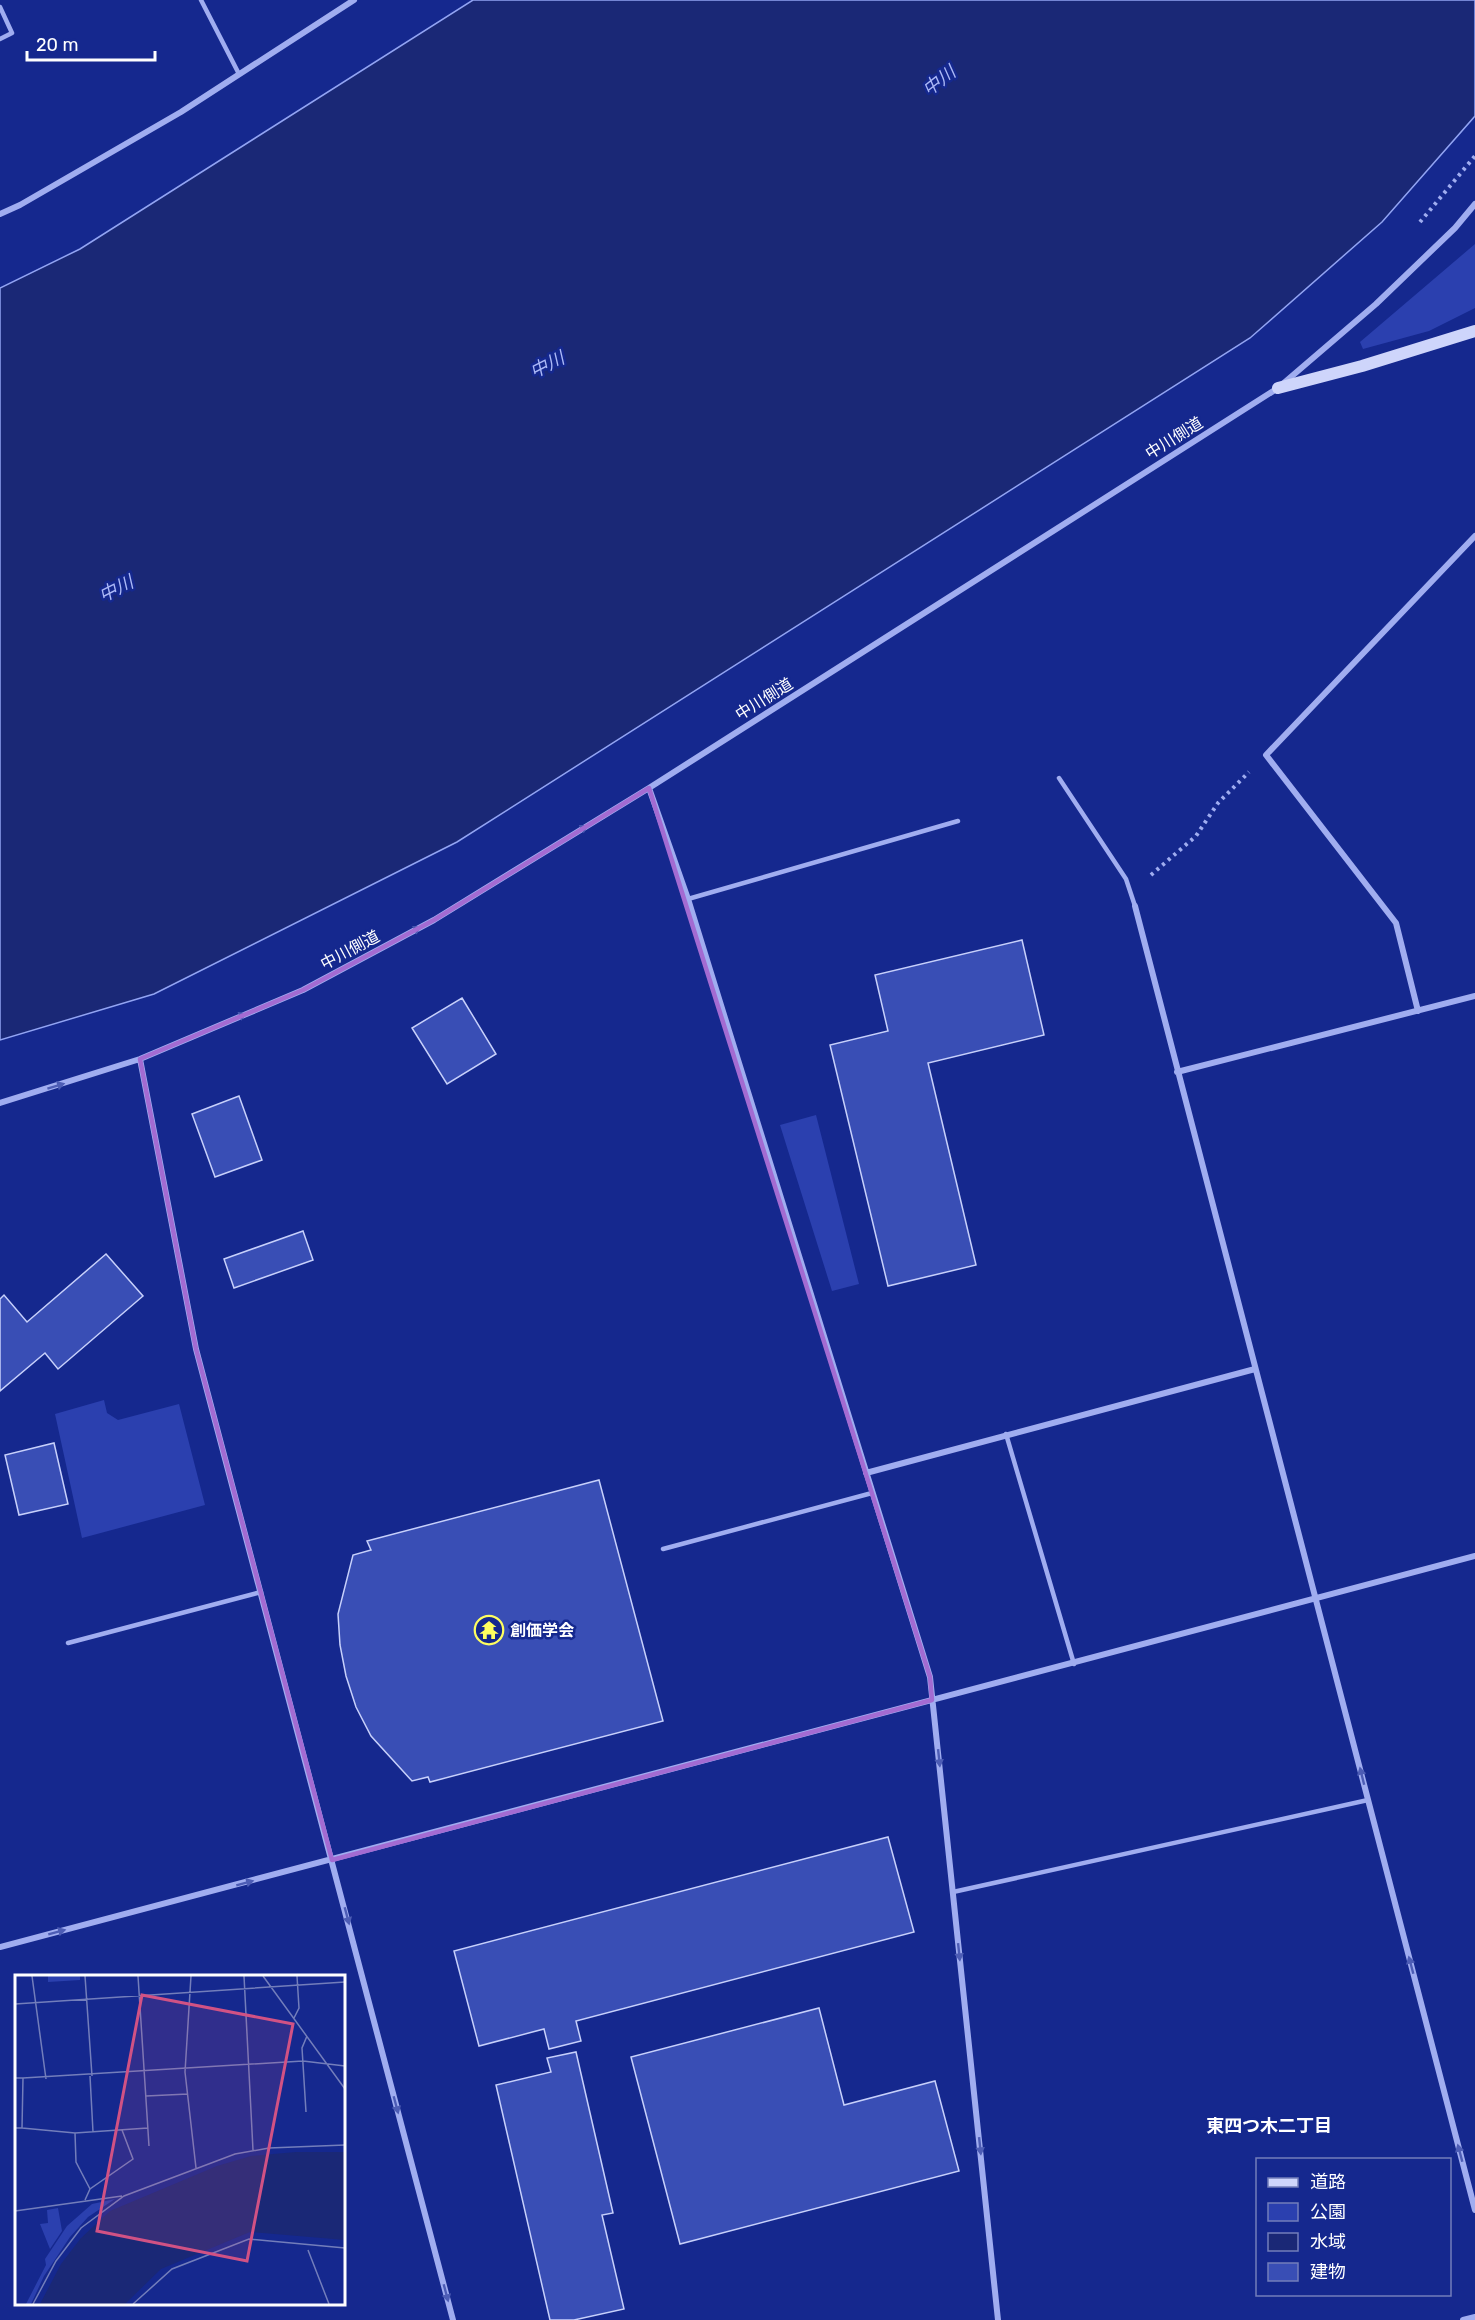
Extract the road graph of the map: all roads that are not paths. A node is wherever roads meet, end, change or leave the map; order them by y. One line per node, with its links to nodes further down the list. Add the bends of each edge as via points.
1 (201, 0): 5 (lane)
2 (354, 0): 5 (street)
3 (0, 8): 4 (lane, via 12,33)
4 (0, 39)
5 (239, 74): 7 (street, via 181,112)
6 (1475, 204): 9 (street, 中川側道, via 1376,304)
7 (0, 214)
8 (1475, 331): 9 (street)
9 (1278, 388): 12 (street, 中川側道)
10 (1475, 536): 17 (street, via 1266,755 1396,923)
11 (1059, 778): 15 (lane, via 1126,879)
12 (649, 788): 14 (street); 18 (street, 中川側道, one-way to 12, via 303,990 434,920)
13 (958, 821): 14 (lane)
14 (688, 899): 23 (street)
15 (1135, 906): 19 (street)
16 (1475, 996): 17 (street)
17 (1418, 1011): 19 (street)
18 (140, 1059): 20 (street, 中川側道, one-way to 18); 27 (street, via 196,1349)
19 (1177, 1072): 21 (street)
20 (0, 1103)
21 (1255, 1369): 22 (street); 28 (street)
22 (1006, 1434): 23 (street); 30 (lane)
23 (866, 1473): 24 (street)
24 (872, 1493): 25 (lane); 31 (street, via 930,1677)
25 (663, 1549)
26 (1475, 1556): 28 (street)
27 (261, 1592): 29 (lane); 33 (street)
28 (1316, 1599): 30 (street); 32 (street, one-way to 28)
29 (68, 1643)
30 (1074, 1664): 31 (street)
31 (932, 1700): 33 (street); 34 (street, one-way to 34)
32 (1368, 1800): 34 (lane); 36 (street, one-way to 32)
33 (332, 1860): 35 (street, one-way to 33); 38 (street, one-way to 38)
34 (953, 1892): 39 (street, one-way to 39)
35 (0, 1947)
36 (1475, 2210)
37 (1475, 2317): 40 (street)
38 (453, 2320)
39 (998, 2320)
40 (1462, 2320)

